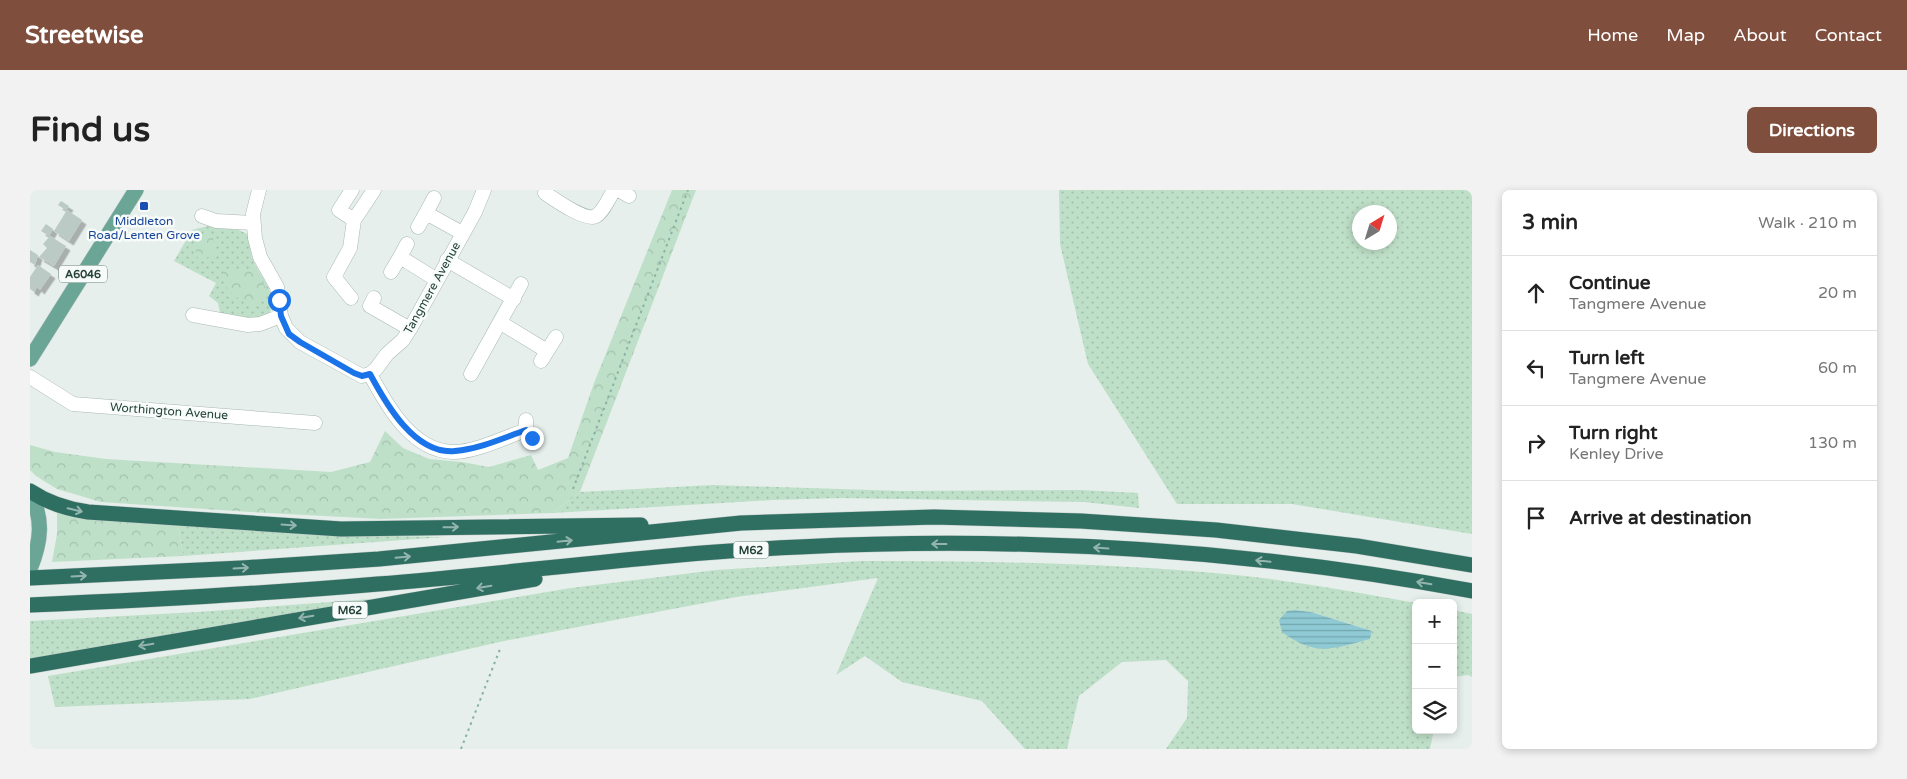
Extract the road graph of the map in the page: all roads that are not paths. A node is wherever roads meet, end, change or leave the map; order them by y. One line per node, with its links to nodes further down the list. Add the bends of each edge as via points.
1 (136, 190): 29 (main road, A6046)
2 (259, 190): 12 (street)
3 (374, 190): 11 (street)
4 (484, 190): 14 (street, Tangmere Avenue)
5 (614, 190): 7 (street, via 596,216 590,218)
6 (351, 191): 11 (street, via 339,210)
7 (544, 193)
8 (434, 198): 9 (street)
9 (426, 213): 13 (street); 14 (street)
10 (201, 215): 12 (street, via 216,221)
11 (354, 220): 21 (street, via 350,248 334,277)
12 (253, 223): 25 (street, via 260,257 277,288)
13 (418, 227)
14 (462, 233): 17 (street, Tangmere Avenue)
15 (408, 244): 16 (street)
16 (400, 257): 18 (street); 19 (street)
17 (448, 260): 19 (street, Tangmere Avenue); 22 (street)
18 (391, 272)
19 (437, 280): 27 (street, Tangmere Avenue)
20 (521, 284): 22 (street)
21 (351, 298)
22 (514, 299): 26 (street)
23 (370, 307): 27 (street)
24 (202, 314): 25 (street, via 248,325)
25 (281, 316): 30 (street, via 289,334 300,342 358,374)
26 (498, 328): 28 (street, via 544,356); 31 (street)
27 (410, 329): 30 (street, Tangmere Avenue)
28 (556, 337)
29 (30, 358)
30 (370, 374): 34 (street, via 408,431 436,448 453,452 478,447)
31 (471, 374)
32 (30, 377): 33 (street, Worthington Avenue, via 73,404)
33 (315, 423)
34 (528, 429)
35 (30, 492): 36 (highway, M62, one-way to 36, via 55,504 88,512 342,529); 38 (main road, via 40,521)
36 (741, 523): 39 (highway, M62, via 934,517 1080,521 1225,531 1357,546); 40 (highway, M62, one-way to 36, via 379,559)
37 (670, 556): 41 (highway, M62, one-way to 37, via 1354,572 1220,556 1076,546 798,546); 42 (highway, M62, via 378,584); 43 (highway, M62, one-way to 43)
38 (33, 562)
39 (1472, 565)
40 (30, 578)
41 (1472, 591)
42 (30, 605)
43 (30, 666)

